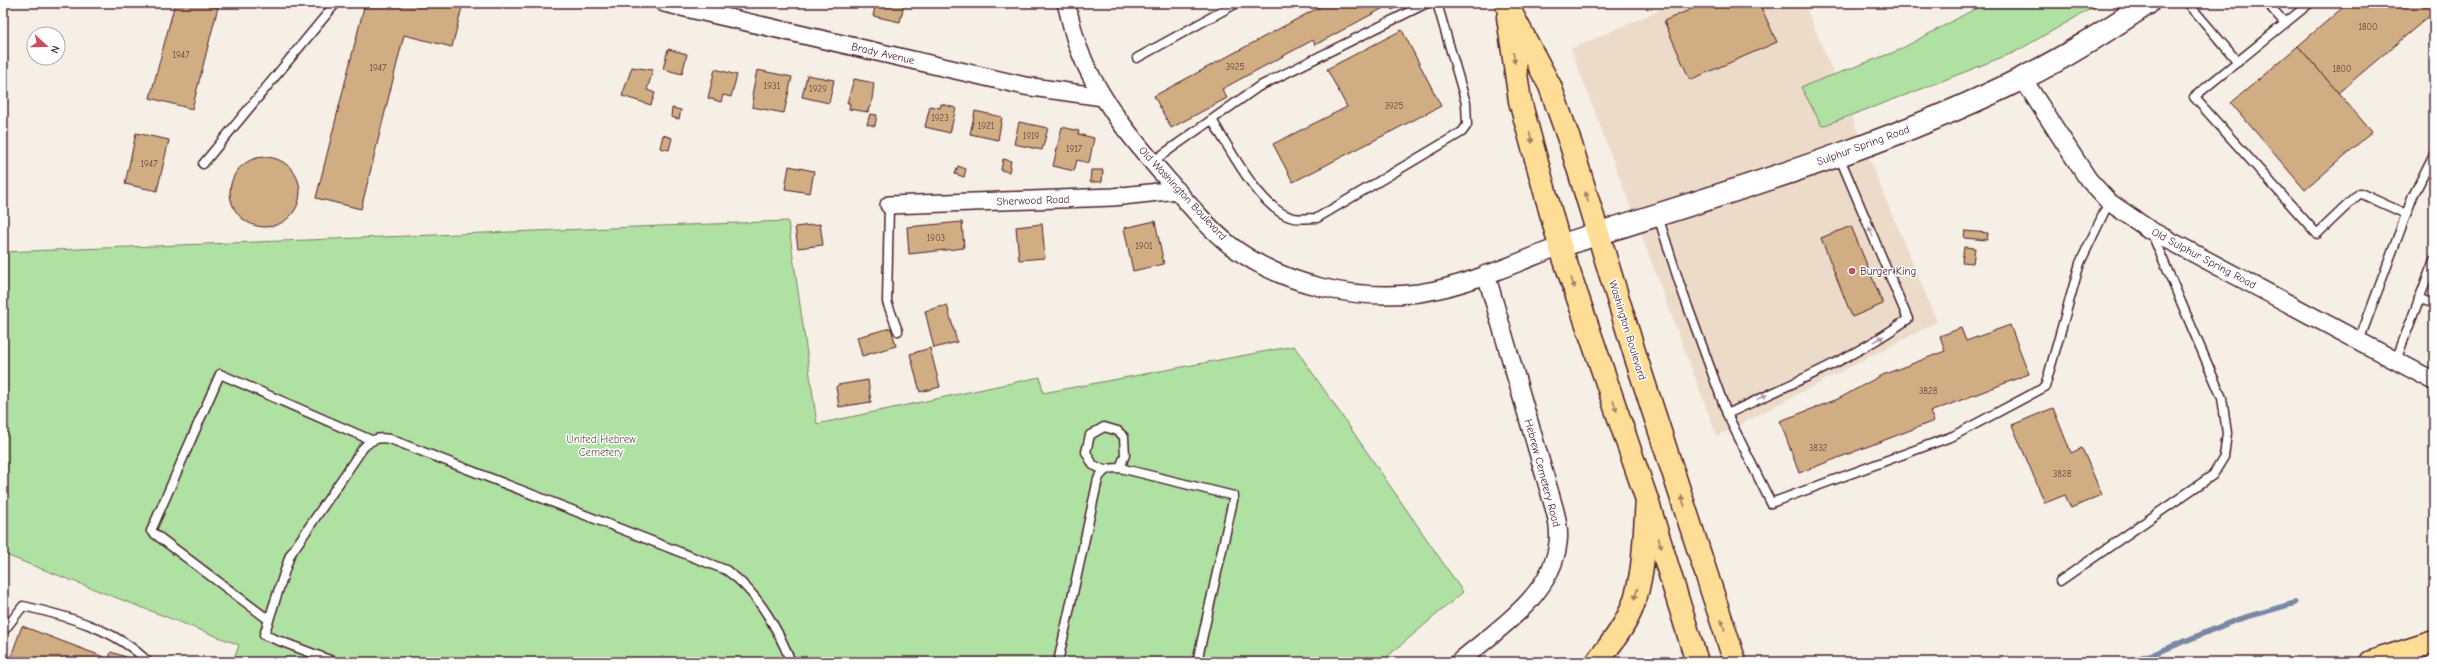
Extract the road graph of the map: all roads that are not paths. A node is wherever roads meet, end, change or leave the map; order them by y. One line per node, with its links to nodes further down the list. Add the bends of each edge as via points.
1 (336, 3): 21 (lane)
2 (664, 3): 16 (street, Brady Avenue, via 1025,86)
3 (1066, 3): 16 (street, Old Washington Boulevard, via 1078,47)
4 (1237, 3): 13 (lane)
5 (1427, 3): 17 (lane, via 1258,87)
6 (1437, 3): 17 (lane, via 1466,102 1467,125 1462,132 1317,218 1290,218 1274,208 1247,176)
7 (2148, 3): 15 (main road, Sulphur Spring Road, via 2101,34)
8 (2188, 3): 14 (lane)
9 (2267, 3): 12 (lane)
10 (2310, 3): 12 (lane)
11 (1506, 4): 28 (main road, Washington Boulevard, one-way to 11, via 1550,86); 29 (main road, Washington Boulevard, one-way to 29, via 1520,101)
12 (2285, 23): 14 (lane)
13 (1138, 58)
14 (2238, 62): 25 (lane, via 2194,97 2317,234 2360,193)
15 (2023, 79): 19 (main road, Sulphur Spring Road, via 1946,114); 23 (street, Old Sulphur Spring Road, via 2088,179)
16 (1103, 97): 20 (street, Old Washington Boulevard)
17 (1212, 120): 20 (lane)
18 (2434, 154): 25 (lane)
19 (1838, 156): 26 (main road, Sulphur Spring Road); 38 (lane, one-way to 19, via 1840,360 1881,338 1908,319)
20 (1152, 162): 22 (street, Old Washington Boulevard)
21 (203, 164)
22 (1177, 190): 24 (street, Sherwood Road, via 1113,197); 31 (street, Old Washington Boulevard, via 1236,249 1283,275 1319,286 1354,293 1420,293)
23 (2109, 202): 27 (street, Old Sulphur Spring Road); 38 (lane, via 2080,263 2045,387 1954,436 1771,503)
24 (889, 205): 34 (lane, via 887,302)
25 (2406, 214): 35 (lane)
26 (1658, 215): 28 (main road, Sulphur Spring Road); 38 (lane, via 1680,285)
27 (2150, 230): 35 (street, Old Sulphur Spring Road); 43 (lane, via 2222,398 2227,433 2224,457 2213,475)
28 (1598, 234): 29 (main road, Sulphur Spring Road); 55 (main road, Washington Boulevard, one-way to 28)
29 (1560, 246): 31 (street, Old Washington Boulevard); 42 (main road, Washington Boulevard, one-way to 42)
30 (2434, 260): 32 (lane)
31 (1486, 274): 52 (street, Hebrew Cemetery Road, via 1554,504 1559,525 1558,543 1546,579 1532,598)
32 (2419, 298): 33 (lane); 36 (lane)
33 (2434, 304)
34 (898, 331)
35 (2359, 341): 36 (street, Old Sulphur Spring Road)
36 (2396, 360): 37 (street, Old Sulphur Spring Road)
37 (2434, 381)
38 (1727, 414)
39 (371, 440): 44 (lane, via 290,555); 44 (lane, via 220,374 151,531); 49 (lane, via 379,437 390,439 726,570 752,592 781,637)
40 (1120, 468): 41 (lane); 41 (lane, via 1125,455 1124,437 1118,430 1104,427 1090,435 1086,452 1093,465); 51 (lane, via 1234,496)
41 (1104, 470): 50 (lane, via 1098,479)
42 (1647, 500): 53 (main road, one-way to 53, via 1641,576 1632,609 1617,637); 54 (main road, Washington Boulevard, one-way to 54)
43 (2060, 581)
44 (269, 620): 48 (lane, via 264,635)
45 (3, 632): 47 (lane, via 23,606 51,612 104,631)
46 (2434, 642): 56 (main road)
47 (148, 662)
48 (334, 662)
49 (791, 662)
50 (1058, 662)
51 (1197, 662)
52 (1459, 662)
53 (1597, 662)
54 (1697, 662)
55 (1735, 662)
56 (2371, 662)

